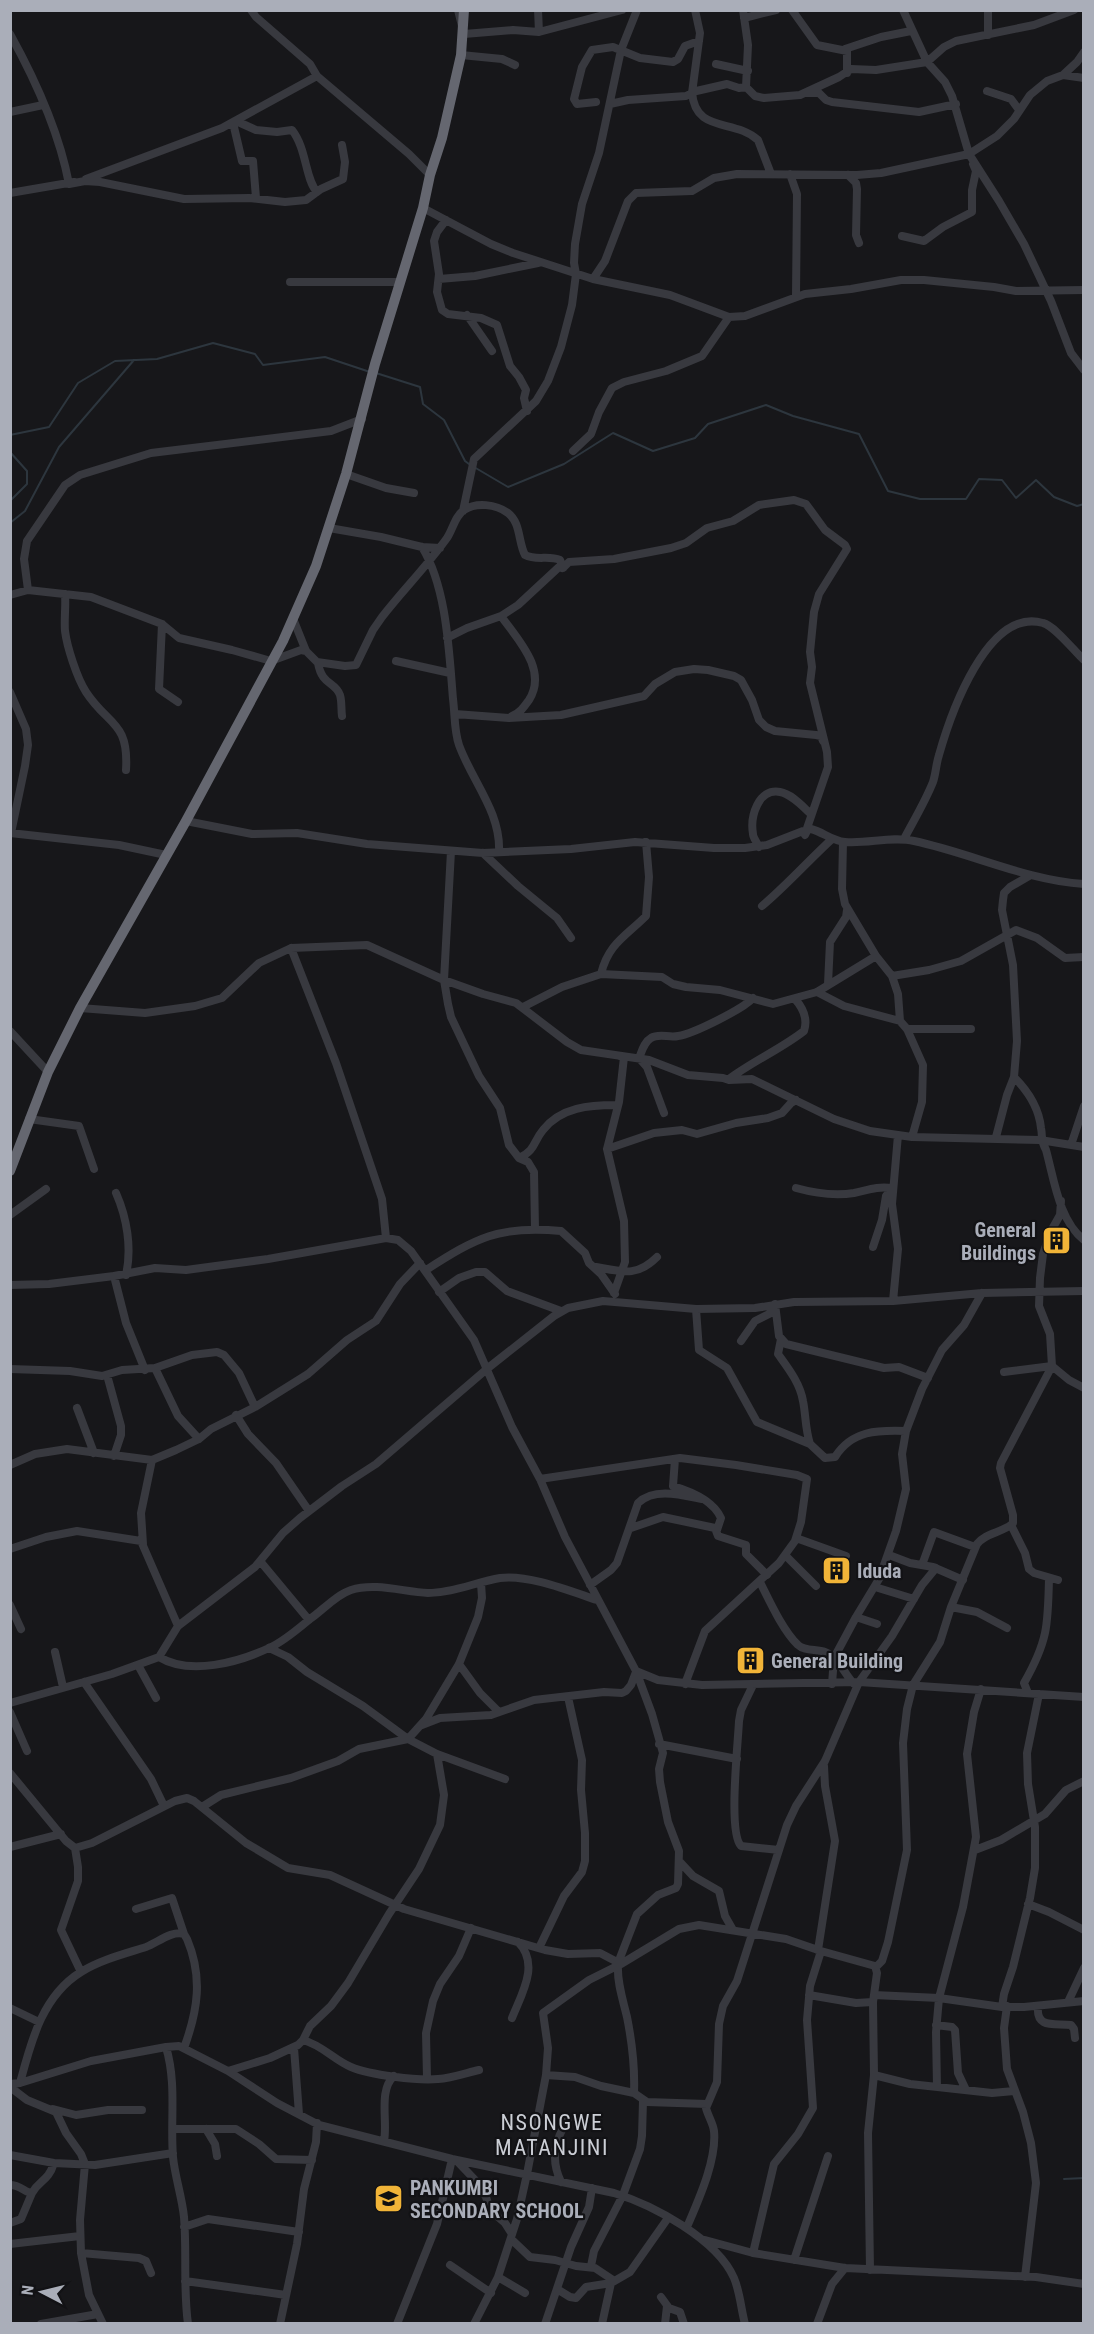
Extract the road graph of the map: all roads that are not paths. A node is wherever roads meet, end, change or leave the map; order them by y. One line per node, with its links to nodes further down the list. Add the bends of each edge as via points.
1 (251, 10): 31 (street, via 310,64)
2 (458, 10): 18 (street)
3 (464, 10): 18 (highway)
4 (538, 10): 16 (street)
5 (622, 10): 13 (street)
6 (637, 10): 22 (street)
7 (695, 10): 20 (street)
8 (776, 10): 14 (street)
9 (792, 10): 21 (street, via 817,45)
10 (903, 10): 15 (street)
11 (988, 10): 19 (street)
12 (1074, 11): 19 (street, via 1046,22)
13 (605, 13): 16 (street)
14 (744, 14): 28 (street)
15 (911, 31): 21 (street); 25 (street)
16 (539, 32): 18 (street)
17 (10, 34): 40 (street)
18 (464, 34): 24 (highway)
19 (988, 34): 25 (street, via 949,44)
20 (699, 41): 22 (street, via 685,46 673,62 640,58); 35 (street)
21 (845, 49): 29 (street)
22 (621, 50): 37 (street, via 596,48 584,62 574,101); 38 (street)
23 (1083, 52): 30 (street)
24 (461, 55): 27 (street, via 502,59); 48 (highway, via 442,138)
25 (927, 62): 29 (street); 39 (street, via 945,82)
26 (716, 64): 28 (street)
27 (515, 65)
28 (748, 71): 33 (street)
29 (847, 73): 36 (street)
30 (1064, 75): 32 (street); 41 (street, via 1036,89)
31 (317, 76): 43 (street); 48 (street)
32 (1083, 78)
33 (746, 87): 35 (street, via 727,84); 36 (street, via 764,98)
34 (987, 91): 41 (street, via 1011,99)
35 (692, 92): 38 (street, via 686,96); 46 (street, via 694,107 703,117 735,127 758,140)
36 (800, 95): 39 (street, via 812,92 832,102 919,112)
37 (596, 102)
38 (610, 104): 59 (street, via 582,204 574,251)
39 (956, 104): 45 (street)
40 (43, 105): 42 (street); 50 (street, via 64,159)
41 (1019, 111): 45 (street, via 997,136)
42 (10, 112)
43 (233, 122): 50 (street); 51 (street, via 256,130 293,131); 53 (street, via 242,161 252,161)
44 (342, 145): 51 (street, via 343,179)
45 (969, 154): 49 (street, via 893,171); 56 (street, via 976,171 969,215 924,241); 65 (street, via 1014,227)
46 (771, 174): 47 (street); 61 (street, via 714,178 692,191 634,194 605,261)
47 (790, 174): 49 (street); 66 (street, via 797,194)
48 (429, 175): 54 (highway)
49 (848, 175): 57 (street, via 857,187)
50 (69, 184): 52 (street); 53 (street, via 100,182 191,199)
51 (316, 192): 53 (street, via 301,201)
52 (10, 193)
53 (256, 198)
54 (423, 208): 55 (street); 63 (highway)
55 (446, 220): 58 (street, via 491,244); 60 (street, via 434,241)
56 (902, 236)
57 (859, 243)
58 (539, 262): 59 (street); 60 (street, via 475,276)
59 (576, 274): 61 (street); 71 (street, via 561,347 544,388)
60 (439, 279): 67 (street, via 437,292 442,310)
61 (592, 279): 68 (street, via 670,295)
62 (290, 282): 63 (street)
63 (400, 282): 72 (highway)
64 (1083, 290): 65 (street)
65 (1046, 292): 66 (street, via 907,279); 70 (street, via 1071,352)
66 (796, 296): 68 (street, via 745,316)
67 (467, 315): 69 (street); 71 (street, via 499,328 510,366 526,389)
68 (729, 317): 73 (street, via 702,356 612,388 591,434)
69 (492, 351)
70 (1083, 370)
71 (527, 411): 76 (street, via 474,459)
72 (362, 419): 74 (highway); 82 (street, via 332,431 151,453 80,475 64,485 27,541 24,559)
73 (573, 451)
74 (346, 474): 75 (street); 77 (highway)
75 (414, 493)
76 (463, 511): 79 (street); 81 (street, via 480,505 502,509 515,521 525,555 555,558)
77 (329, 528): 78 (street); 86 (highway)
78 (422, 547): 79 (street); 80 (street)
79 (440, 548): 80 (street)
80 (429, 562): 88 (street); 93 (street, via 381,617 356,665)
81 (563, 568): 85 (street, via 559,567); 100 (street, via 569,562 614,559 682,544 707,528 768,502 794,500 806,504 825,530 847,548 816,600 813,625 810,684)
82 (28, 591): 83 (street); 84 (street)
83 (65, 594): 87 (street, via 91,597); 101 (street, via 65,631 79,676 87,693 118,726 127,753)
84 (10, 595)
85 (501, 616): 88 (street); 99 (street, via 536,673 528,701)
86 (294, 621): 89 (street); 92 (highway)
87 (162, 624): 92 (street, via 179,638); 96 (street, via 159,689)
88 (447, 638): 94 (street)
89 (306, 651): 92 (street); 93 (street)
90 (1083, 660): 107 (street, via 1043,623 1010,628 991,644 977,662 956,708 933,781)
91 (396, 661): 94 (street)
92 (271, 662): 103 (highway)
93 (318, 663): 98 (street, via 326,682 336,687 341,697)
94 (450, 673): 97 (street)
95 (10, 692): 104 (street, via 26,729 28,745)
96 (178, 702)
97 (455, 714): 99 (street); 112 (street, via 459,746 497,829)
98 (342, 716)
99 (509, 718): 100 (street, via 561,715 635,699 675,672 708,670 741,680 753,700 758,719 766,727 821,736)
100 (824, 743): 102 (street, via 828,766)
101 (126, 770)
102 (812, 814): 105 (street); 110 (street, via 783,793 772,792 761,798 752,829)
103 (186, 821): 111 (street, via 257,835 297,833); 114 (highway)
104 (11, 833): 114 (street, via 120,845)
105 (805, 835): 106 (street, via 811,829); 110 (street, via 803,831)
106 (832, 839): 109 (street); 117 (street)
107 (904, 839): 109 (street); 115 (street, via 949,849)
108 (646, 842): 110 (street); 112 (street); 124 (street, via 647,915 611,949)
109 (843, 842): 118 (street, via 842,889)
110 (759, 847)
111 (451, 851): 113 (street); 126 (street)
112 (499, 852): 113 (street)
113 (483, 853): 120 (street, via 557,918)
114 (166, 855): 132 (highway)
115 (1029, 876): 116 (street); 119 (street, via 1003,896)
116 (1083, 884)
117 (762, 906)
118 (847, 910): 122 (street); 127 (street, via 830,942)
119 (1008, 933): 123 (street, via 1018,930 1031,935 1065,958); 125 (street, via 961,961); 140 (street, via 1017,1041)
120 (571, 938)
121 (291, 948): 126 (street, via 371,945); 132 (street, via 259,963 215,1001 145,1013); 164 (street, via 336,1063 382,1199)
122 (876, 956): 125 (street); 127 (street)
123 (1083, 957)
124 (601, 974): 129 (street, via 662,977 686,987); 131 (street, via 562,987)
125 (892, 976): 133 (street)
126 (444, 980): 131 (street); 154 (street, via 451,1017 486,1089 500,1108 507,1140)
127 (828, 984): 128 (street)
128 (817, 992): 130 (street); 133 (street, via 844,1006)
129 (753, 998): 130 (street, via 773,1004); 138 (street, via 733,1013 687,1034 653,1037)
130 (795, 999): 141 (street, via 805,1016 804,1030)
131 (524, 1007): 137 (street, via 576,1048)
132 (80, 1008): 139 (highway)
133 (900, 1021): 134 (street)
134 (907, 1029): 135 (street); 148 (street, via 923,1065 922,1102)
135 (971, 1029)
136 (10, 1031): 139 (street)
137 (620, 1056): 138 (street); 143 (street, via 624,1057)
138 (639, 1058): 141 (street, via 688,1076); 145 (street, via 647,1067)
139 (48, 1072): 146 (highway)
140 (1014, 1077): 149 (street); 150 (street, via 1032,1099 1042,1129)
141 (729, 1080): 142 (street, via 752,1079)
142 (796, 1100): 147 (street, via 852,1126); 153 (street, via 783,1113 768,1118 699,1134 682,1130 654,1133)
143 (616, 1105): 153 (street); 154 (street, via 581,1106 557,1118 544,1128 529,1153)
144 (1083, 1106): 151 (street)
145 (664, 1113)
146 (29, 1119): 155 (street, via 79,1126); 156 (highway)
147 (898, 1135): 148 (street); 158 (street)
148 (912, 1137): 149 (street)
149 (996, 1137): 150 (street)
150 (1040, 1140): 151 (street); 161 (street)
151 (1071, 1145): 152 (street)
152 (1083, 1147)
153 (607, 1149): 170 (street, via 624,1221)
154 (519, 1158): 163 (street, via 528,1162 534,1172)
155 (94, 1169)
156 (10, 1171)
157 (796, 1188): 158 (street, via 834,1194)
158 (892, 1188): 166 (street, via 885,1196); 179 (street, via 898,1249)
159 (46, 1189): 162 (street)
160 (116, 1193): 171 (street, via 126,1228)
161 (1061, 1201): 165 (street, via 1071,1229); 174 (street, via 1060,1215 1043,1254)
162 (10, 1215)
163 (535, 1229): 168 (street, via 487,1235); 169 (street, via 562,1231)
164 (386, 1238): 168 (street, via 402,1243); 171 (street, via 268,1259 186,1270 155,1268)
165 (1083, 1240)
166 (873, 1247)
167 (657, 1257): 170 (street, via 639,1271)
168 (423, 1267): 176 (street); 195 (street, via 400,1284 376,1321 308,1374)
169 (595, 1267): 170 (street); 177 (street)
170 (624, 1271): 177 (street)
171 (126, 1275): 172 (street)
172 (114, 1276): 173 (street); 190 (street, via 131,1340)
173 (10, 1285)
174 (1039, 1291): 175 (street); 178 (street); 186 (street, via 1040,1310 1051,1337)
175 (1083, 1291)
176 (439, 1292): 183 (street, via 459,1278 485,1272 507,1291); 188 (street, via 474,1340)
177 (614, 1293): 180 (street)
178 (982, 1293): 179 (street); 193 (street, via 964,1325 945,1345)
179 (893, 1301): 181 (street)
180 (621, 1303): 182 (street); 183 (street, via 595,1302)
181 (775, 1307): 182 (street); 184 (street); 185 (street, via 754,1322)
182 (696, 1309): 200 (street, via 699,1350 727,1368 757,1422)
183 (561, 1311): 188 (street)
184 (781, 1339): 193 (street, via 796,1348 884,1368 899,1367); 200 (street, via 778,1354 802,1395)
185 (741, 1341)
186 (1052, 1366): 191 (street); 194 (street); 209 (street, via 1001,1463 1013,1515)
187 (155, 1368): 190 (street); 195 (street, via 197,1354 220,1353 239,1373); 199 (street, via 178,1416)
188 (488, 1368): 206 (street, via 512,1427); 208 (street, via 376,1464)
189 (10, 1369): 192 (street)
190 (145, 1370): 192 (street, via 122,1370)
191 (1004, 1372)
192 (107, 1375): 202 (street, via 121,1426)
193 (928, 1378): 198 (street)
194 (1083, 1388)
195 (255, 1407): 197 (street)
196 (77, 1408): 201 (street)
197 (236, 1415): 199 (street); 208 (street)
198 (906, 1431): 200 (street, via 874,1431 843,1444 832,1458 825,1458); 216 (street, via 902,1454 906,1489)
199 (199, 1439): 204 (street)
200 (810, 1444)
201 (94, 1453): 202 (street); 205 (street, via 46,1451)
202 (114, 1456): 204 (street)
203 (675, 1459): 206 (street); 207 (street, via 674,1486); 212 (street, via 806,1478)
204 (152, 1460): 213 (street, via 141,1513)
205 (10, 1465)
206 (540, 1479): 226 (street)
207 (702, 1499): 210 (street, via 659,1494 643,1497); 211 (street, via 721,1516)
208 (309, 1511): 219 (street, via 283,1533)
209 (1011, 1525): 214 (street, via 985,1536); 248 (street, via 1029,1569 1053,1579 1044,1641)
210 (631, 1528): 211 (street, via 664,1517); 226 (street, via 615,1566)
211 (717, 1530): 222 (street, via 718,1536 746,1545 746,1554)
212 (796, 1538): 217 (street); 218 (street)
213 (143, 1544): 215 (street, via 83,1531 54,1535); 236 (street)
214 (975, 1547): 220 (street, via 934,1532); 223 (street)
215 (10, 1549)
216 (889, 1555): 220 (street); 228 (street)
217 (786, 1556): 222 (street); 227 (street)
218 (846, 1556)
219 (260, 1561): 234 (street); 236 (street)
220 (922, 1565): 221 (street)
221 (936, 1569): 223 (street); 229 (street)
222 (767, 1575): 224 (street)
223 (963, 1580): 232 (street)
224 (760, 1582): 242 (street, via 799,1647 826,1652); 249 (street, via 705,1631)
225 (481, 1583): 230 (street, via 512,1578); 234 (street, via 428,1593 369,1587 352,1590); 243 (street, via 478,1617)
226 (590, 1585): 230 (street)
227 (816, 1586)
228 (875, 1587): 229 (street); 233 (street)
229 (914, 1599): 247 (street, via 873,1665)
230 (597, 1600): 245 (street)
231 (10, 1605): 238 (street)
232 (951, 1607): 237 (street, via 977,1612); 252 (street, via 940,1642)
233 (856, 1617): 235 (street); 242 (street)
234 (309, 1620): 239 (street)
235 (877, 1624)
236 (178, 1626): 241 (street)
237 (1007, 1628)
238 (21, 1629)
239 (269, 1648): 241 (street, via 204,1667 169,1664); 265 (street, via 288,1656)
240 (56, 1652): 253 (street)
241 (159, 1658): 244 (street)
242 (834, 1658): 247 (street); 250 (street)
243 (459, 1664): 263 (street); 264 (street)
244 (138, 1665): 246 (street); 260 (street)
245 (636, 1671): 249 (street, via 658,1680); 258 (street, via 626,1691); 266 (street)
246 (84, 1682): 253 (street); 274 (street, via 151,1779)
247 (856, 1683): 250 (street); 252 (street); 270 (street)
248 (1024, 1683): 255 (street); 256 (street)
249 (685, 1684): 251 (street)
250 (832, 1684): 251 (street)
251 (753, 1685): 269 (street, via 740,1715)
252 (913, 1685): 254 (street); 295 (street, via 904,1730 907,1850 888,1942)
253 (63, 1687): 261 (street)
254 (981, 1689): 255 (street); 281 (street, via 967,1754)
255 (1017, 1692): 256 (street)
256 (1029, 1693): 257 (street)
257 (1039, 1694): 259 (street); 276 (street, via 1027,1753)
258 (568, 1697): 263 (street, via 530,1701); 292 (street, via 582,1760 585,1861)
259 (1083, 1697)
260 (156, 1698)
261 (10, 1703)
262 (10, 1712): 267 (street)
263 (499, 1712): 264 (street, via 440,1718)
264 (419, 1727): 265 (street)
265 (408, 1739): 268 (street); 275 (street, via 359,1749 334,1763 281,1781 221,1795)
266 (659, 1744): 269 (street); 282 (street, via 663,1753 660,1782)
267 (27, 1751)
268 (437, 1754): 272 (street); 284 (street, via 444,1804 440,1825 419,1869)
269 (737, 1759): 280 (street, via 737,1841 746,1848)
270 (825, 1761): 280 (street, via 796,1806); 293 (street, via 825,1786 835,1840)
271 (10, 1773): 277 (street)
272 (505, 1779)
273 (1083, 1780): 276 (street)
274 (164, 1806): 275 (street, via 183,1798); 279 (street)
275 (202, 1807): 284 (street, via 276,1863 330,1875)
276 (1033, 1820): 281 (street, via 1001,1840); 283 (street, via 1035,1862)
277 (61, 1834): 278 (street); 279 (street)
278 (10, 1847)
279 (75, 1848): 297 (street, via 78,1881 61,1930)
280 (779, 1850): 290 (street)
281 (975, 1850): 300 (street)
282 (679, 1861): 287 (street, via 693,1876 719,1892); 294 (street, via 678,1886 653,1898 637,1914)
283 (1028, 1904): 288 (street); 303 (street)
284 (394, 1905): 286 (street); 310 (street, via 344,1989 310,2026)
285 (135, 1909): 289 (street, via 172,1898)
286 (471, 1928): 291 (street); 319 (street, via 433,2001 426,2033)
287 (733, 1930): 290 (street); 294 (street, via 686,1926)
288 (1083, 1930)
289 (184, 1934): 297 (street, via 174,1934); 312 (street, via 198,1974 194,2016)
290 (751, 1934): 293 (street, via 786,1939); 327 (street, via 737,1981 721,2014 717,2082)
291 (517, 1941): 292 (street); 306 (street, via 527,1953 529,1967)
292 (539, 1948): 294 (street, via 568,1954 600,1953)
293 (819, 1951): 295 (street); 298 (street)
294 (619, 1964): 316 (street, via 544,2012); 325 (street, via 618,1982 634,2066)
295 (876, 1967): 299 (street)
296 (1083, 1968): 302 (street)
297 (81, 1972): 307 (street, via 57,1993)
298 (809, 1995): 299 (street, via 856,2003); 360 (street, via 807,2035 813,2108 774,2163)
299 (873, 1998): 300 (street); 317 (street)
300 (939, 1998): 303 (street); 308 (street)
301 (1083, 2001): 302 (street)
302 (1068, 2002): 304 (street)
303 (1004, 2006): 304 (street); 324 (street, via 1005,2049)
304 (1038, 2007): 309 (street, via 1040,2020 1071,2025)
305 (10, 2008): 307 (street)
306 (512, 2018)
307 (39, 2022): 320 (street)
308 (936, 2025): 322 (street); 323 (street, via 955,2031 958,2073)
309 (1075, 2038)
310 (303, 2040): 313 (street); 318 (street, via 351,2067)
311 (166, 2047): 312 (street); 320 (street, via 91,2061); 333 (street, via 172,2073)
312 (184, 2048): 315 (street)
313 (294, 2048): 315 (street); 330 (street)
314 (479, 2070): 319 (street)
315 (228, 2071): 330 (street)
316 (546, 2075): 325 (street, via 575,2077); 344 (street)
317 (874, 2075): 322 (street); 366 (street, via 868,2133)
318 (394, 2076): 319 (street); 335 (street, via 386,2091)
319 (427, 2078)
320 (20, 2083): 321 (street)
321 (10, 2086): 328 (street, via 27,2100)
322 (937, 2087): 323 (street)
323 (966, 2090): 324 (street, via 998,2094)
324 (1014, 2091): 369 (street, via 1021,2104 1036,2183)
325 (634, 2093): 326 (street)
326 (643, 2101): 327 (street); 349 (street, via 642,2141)
327 (707, 2103): 353 (street, via 714,2127 713,2145)
328 (52, 2108): 329 (street, via 75,2115); 343 (street)
329 (142, 2110)
330 (299, 2114): 332 (street)
331 (568, 2119): 345 (street, via 554,2152)
332 (317, 2123): 335 (street); 340 (street)
333 (173, 2128): 334 (street); 336 (street)
334 (206, 2129): 338 (street); 340 (street, via 238,2129 276,2159)
335 (384, 2141): 341 (street)
336 (173, 2153): 343 (street, via 102,2165); 352 (street)
337 (10, 2155): 342 (street)
338 (217, 2156)
339 (828, 2156): 361 (street)
340 (312, 2160): 354 (street)
341 (454, 2160): 344 (street); 356 (street, via 472,2176 490,2210 505,2223); 384 (street, via 437,2224)
342 (54, 2163): 343 (street); 348 (street, via 49,2176)
343 (84, 2164): 355 (street)
344 (527, 2174): 345 (street); 356 (street)
345 (561, 2182): 347 (street)
346 (10, 2185): 348 (street, via 19,2185)
347 (592, 2188): 349 (street); 362 (street, via 585,2219)
348 (32, 2193): 351 (street, via 21,2219)
349 (623, 2195): 350 (street); 364 (street, via 594,2252)
350 (668, 2218): 353 (street); 371 (street, via 630,2272)
351 (11, 2222)
352 (184, 2227): 354 (street, via 208,2219); 370 (street)
353 (687, 2227): 357 (street)
354 (299, 2232): 376 (street)
355 (80, 2236): 358 (street); 359 (street)
356 (511, 2236): 362 (street, via 530,2257); 368 (street)
357 (705, 2240): 360 (street); 390 (street, via 735,2280)
358 (10, 2244)
359 (81, 2253): 367 (street, via 139,2258 146,2261); 379 (street, via 86,2284)
360 (753, 2253): 361 (street)
361 (794, 2260): 365 (street)
362 (565, 2264): 364 (street); 373 (street)
363 (450, 2265): 375 (street)
364 (591, 2266): 371 (street)
365 (844, 2268): 366 (street); 391 (street, via 831,2284)
366 (870, 2270): 369 (street)
367 (151, 2273)
368 (498, 2277): 374 (street); 375 (street)
369 (1025, 2277): 372 (street)
370 (185, 2281): 376 (street); 382 (street)
371 (612, 2282): 373 (street, via 586,2287 576,2298); 387 (street)
372 (1083, 2284)
373 (557, 2289): 386 (street)
374 (525, 2293)
375 (491, 2294): 385 (street)
376 (286, 2295): 383 (street)
377 (661, 2297): 378 (street)
378 (667, 2306): 388 (street); 389 (street, via 680,2312)
379 (98, 2314): 380 (street); 381 (street)
380 (41, 2324)
381 (103, 2324)
382 (188, 2324)
383 (280, 2324)
384 (398, 2324)
385 (474, 2324)
386 (545, 2324)
387 (602, 2324)
388 (665, 2324)
389 (684, 2324)
390 (745, 2324)
391 (817, 2324)

